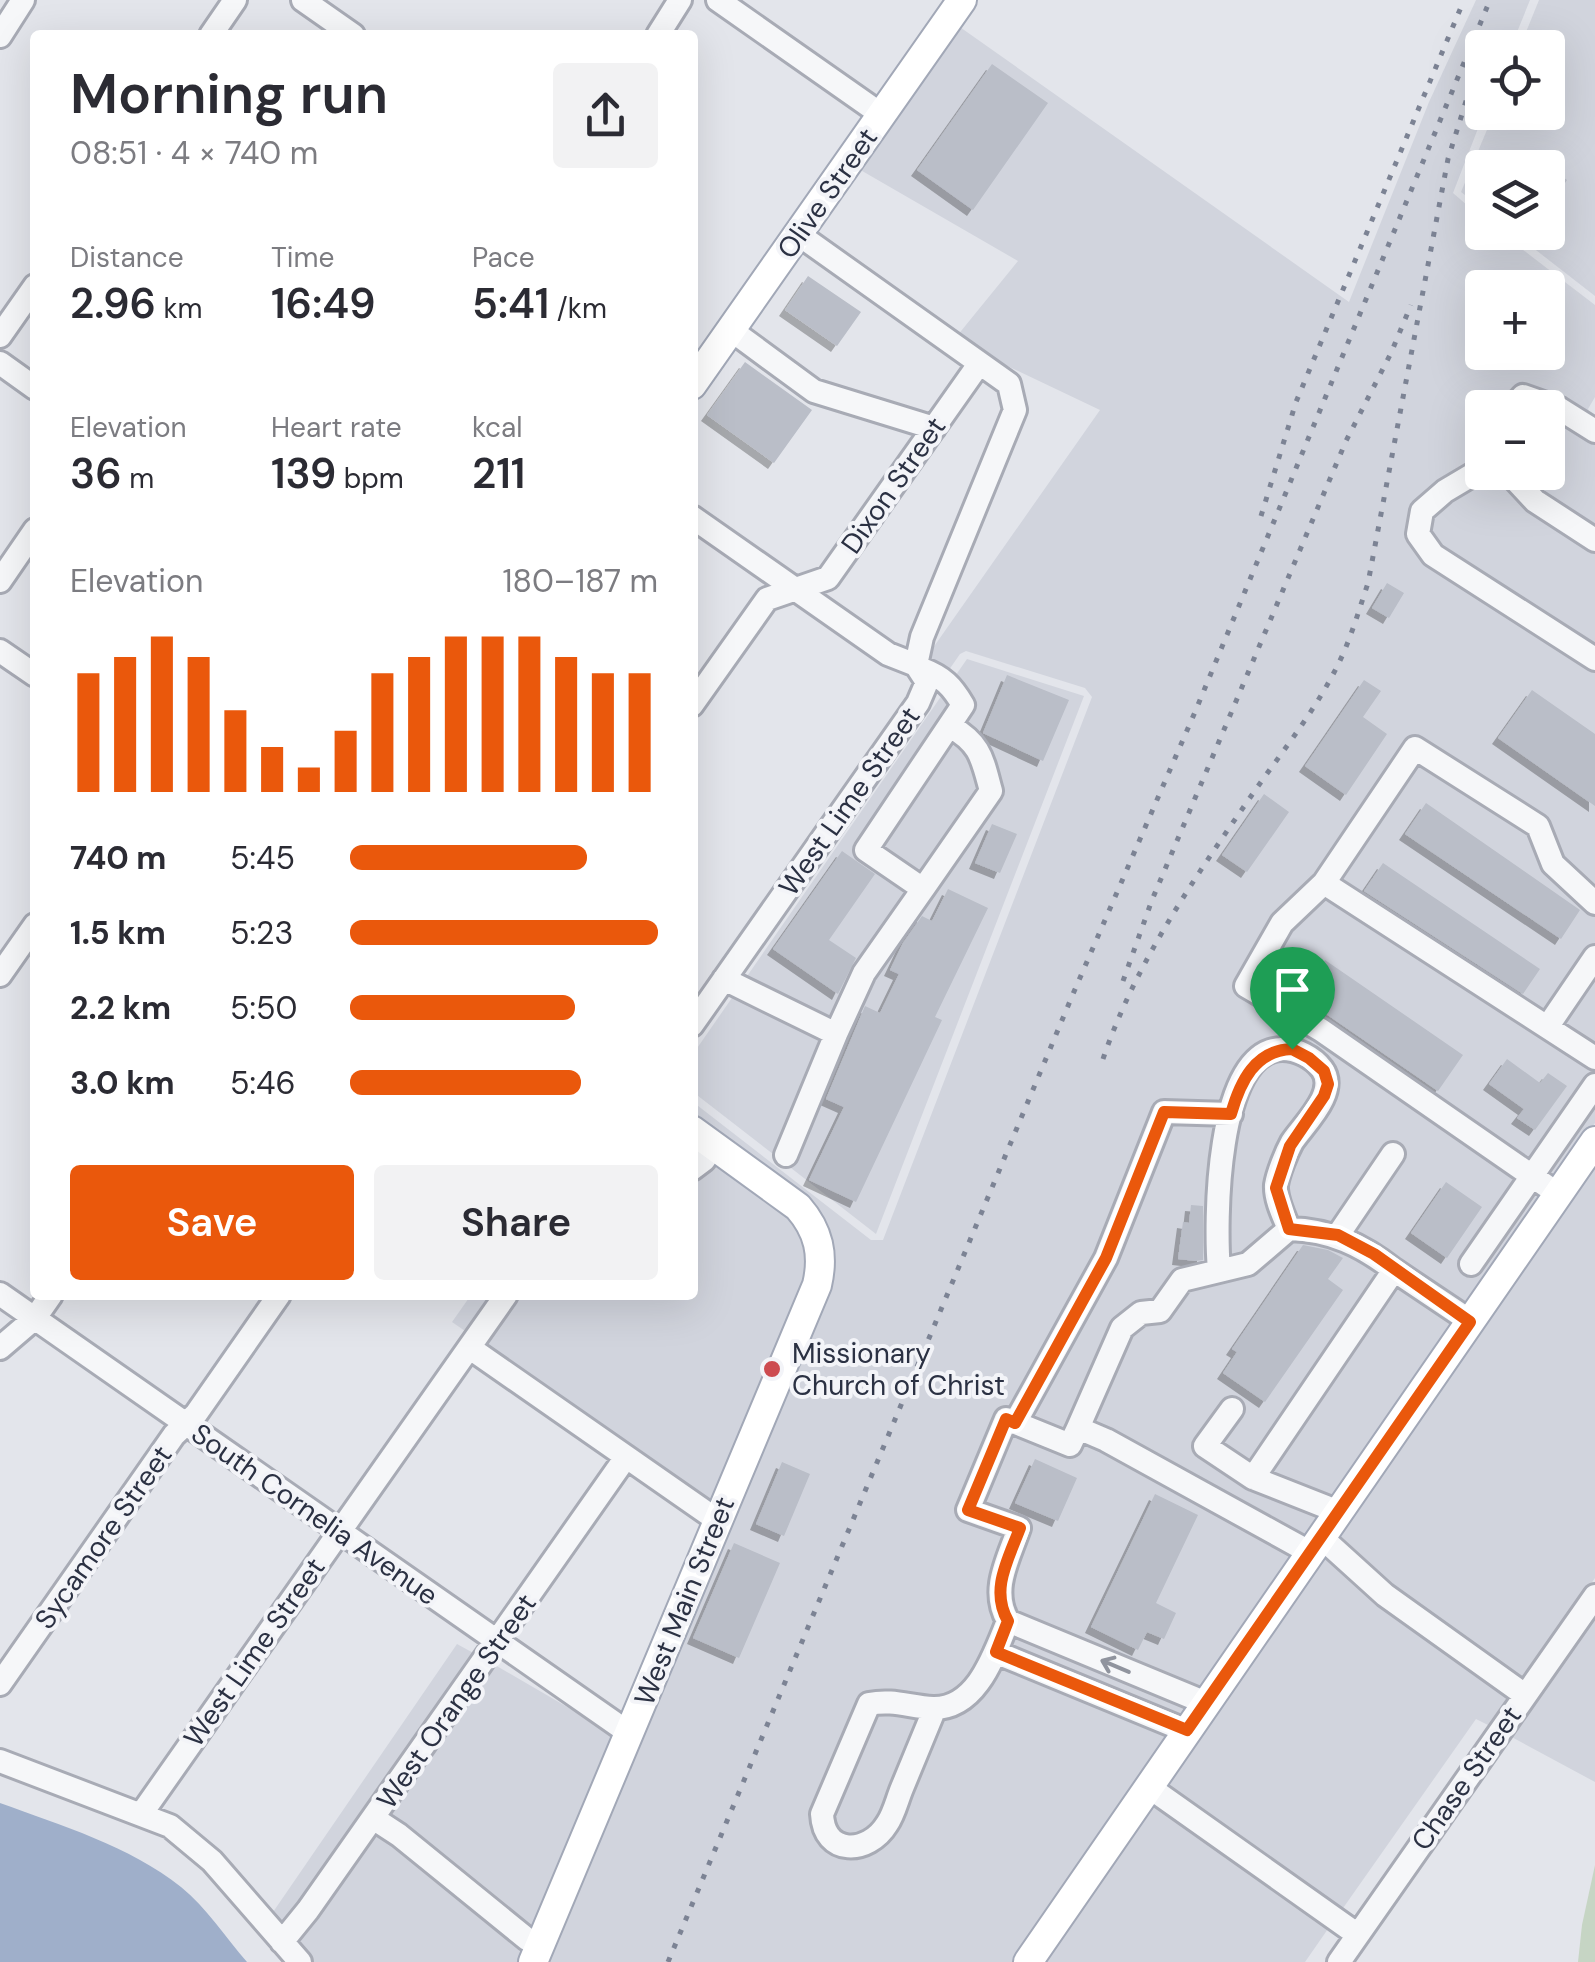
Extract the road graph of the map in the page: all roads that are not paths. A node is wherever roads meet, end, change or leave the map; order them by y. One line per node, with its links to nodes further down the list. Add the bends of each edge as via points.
1 (23, 0): 10 (street)
2 (235, 0): 7 (street)
3 (303, 0): 8 (street)
4 (680, 0): 9 (street)
5 (718, 0): 11 (street)
6 (962, 0): 11 (main road, Olive Street)
7 (214, 30)
8 (347, 30)
9 (661, 30)
10 (0, 36)
11 (882, 115): 12 (main road, Olive Street)
12 (798, 234): 14 (main road, Olive Street); 17 (street)
13 (30, 293): 15 (street)
14 (731, 330): 18 (main road, Olive Street); 21 (street, via 814,390)
15 (0, 336)
16 (0, 364): 19 (street)
17 (980, 364): 21 (street, Dixon Street); 32 (street, West Lime Street, via 1009,384 1014,410 922,637)
18 (698, 377)
19 (30, 385)
20 (1565, 412): 22 (street)
21 (934, 428): 29 (street, Dixon Street, via 828,578)
22 (1595, 431)
23 (1465, 479): 31 (street, via 1422,511 1418,534 1432,555)
24 (1525, 490): 27 (street)
25 (698, 521): 29 (street)
26 (30, 537): 28 (street)
27 (1595, 540)
28 (0, 580)
29 (794, 589): 32 (street, via 888,654); 34 (street, via 767,599)
30 (0, 651): 33 (street)
31 (1595, 659)
32 (919, 667): 35 (street, via 939,675 963,705); 42 (street, West Lime Street, via 926,682 918,703)
33 (30, 672)
34 (698, 697)
35 (950, 726): 37 (street, via 980,752 991,792); 37 (street, via 866,850)
36 (1324, 883): 38 (street, via 1415,748 1538,826 1553,864); 44 (street); 53 (street, via 1282,922 1246,986 1321,1030)
37 (923, 889): 45 (street, via 864,974)
38 (1595, 903)
39 (30, 932): 41 (street)
40 (1595, 957): 44 (street)
41 (0, 974)
42 (724, 980): 43 (street, West Lime Street); 45 (street)
43 (698, 1017)
44 (1548, 1026): 46 (street)
45 (836, 1034): 52 (street)
46 (1595, 1058)
47 (1595, 1085): 53 (street)
48 (1231, 1114): 55 (street, via 1238,1088 1272,1050 1292,1049 1324,1071 1324,1096 1290,1146 1276,1188); 58 (street, via 1215,1227); 69 (street, via 1164,1112 1106,1258)
49 (703, 1138): 75 (main road, West Main Street, via 810,1221 821,1266)
50 (1595, 1140): 54 (main road)
51 (1393, 1154): 56 (street)
52 (786, 1156)
53 (1532, 1178): 54 (street); 57 (street)
54 (1558, 1194): 65 (main road)
55 (1289, 1229): 56 (street); 58 (street, via 1248,1264)
56 (1338, 1235): 59 (street)
57 (1470, 1264)
58 (1219, 1270): 71 (street, via 1182,1280 1160,1310 1140,1313 1122,1328)
59 (1394, 1270): 65 (street); 73 (street)
60 (0, 1294): 64 (street, South Cornelia Avenue)
61 (48, 1300): 64 (street)
62 (276, 1300): 70 (street, Sycamore Street)
63 (503, 1300): 67 (street, West Lime Street)
64 (35, 1318): 66 (street); 70 (street, South Cornelia Avenue)
65 (1470, 1322): 74 (main road)
66 (0, 1348)
67 (470, 1348): 72 (street); 76 (street, West Lime Street)
68 (1232, 1409): 73 (street, via 1206,1446)
69 (1015, 1423): 71 (street, via 1070,1446); 79 (street, via 1006,1419 968,1510 1020,1528 998,1588)
70 (185, 1424): 76 (street, South Cornelia Avenue); 82 (street, Sycamore Street)
71 (1078, 1428): 77 (street)
72 (626, 1457): 75 (street); 80 (street, West Orange Street)
73 (1253, 1478): 74 (street)
74 (1339, 1512): 77 (main road)
75 (717, 1520): 87 (main road, West Main Street)
76 (338, 1531): 80 (street, South Cornelia Avenue); 90 (street, West Lime Street)
77 (1316, 1545): 83 (street); 84 (main road)
78 (1595, 1596): 83 (street, Chase Street)
79 (1008, 1621): 81 (street); 84 (street, one-way to 79)
80 (499, 1642): 87 (street, South Cornelia Avenue); 91 (street, West Orange Street)
81 (996, 1652): 85 (street, via 973,1690 958,1703); 86 (street)
82 (0, 1684)
83 (1524, 1695): 92 (street, Chase Street)
84 (1206, 1703): 86 (main road)
85 (936, 1708): 85 (street, via 887,1700 870,1704 822,1814 831,1840 848,1847 867,1844 886,1826)
86 (1187, 1730): 89 (main road)
87 (629, 1733): 94 (main road, West Main Street)
88 (0, 1761): 90 (street)
89 (1149, 1786): 92 (street); 96 (main road)
90 (142, 1813): 93 (street, via 170,1826 212,1861)
91 (373, 1818): 93 (street, West Orange Street); 94 (street)
92 (1358, 1934): 97 (street, Chase Street)
93 (282, 1942): 95 (street)
94 (537, 1953)
95 (300, 1962)
96 (1028, 1962)
97 (1339, 1962)

